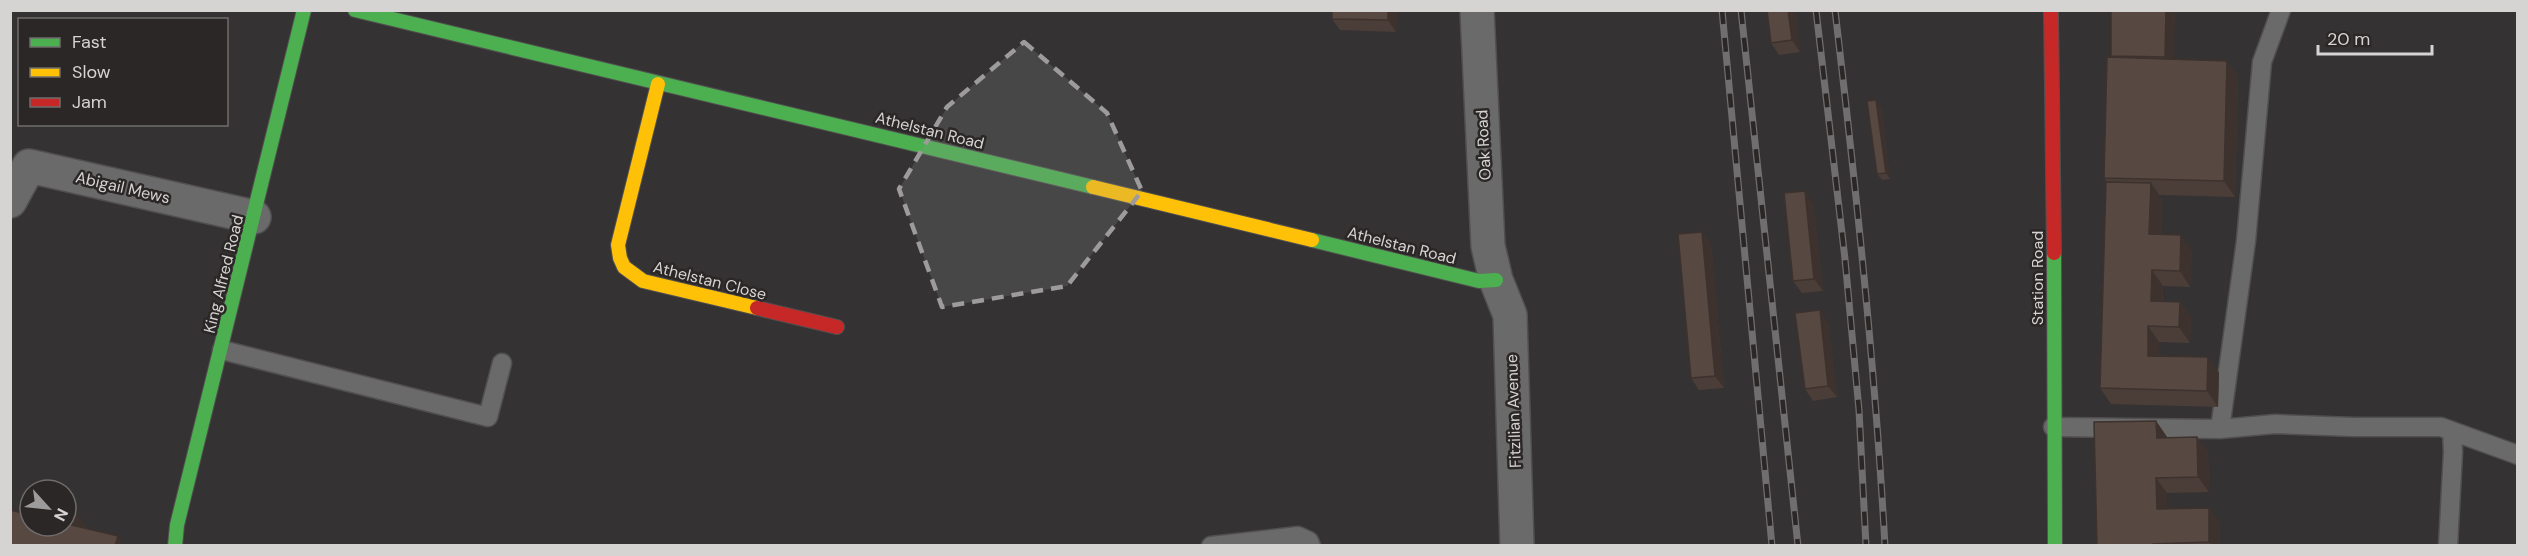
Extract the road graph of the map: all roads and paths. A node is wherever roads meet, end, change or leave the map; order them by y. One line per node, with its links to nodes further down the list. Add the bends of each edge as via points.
1 (304, 10): 8 (street, King Alfred Road)
2 (355, 10): 6 (street, Athelstan Road)
3 (1477, 10): 9 (street, Oak Road, via 1488,246)
4 (2051, 10): 13 (street, Station Road)
5 (2281, 10): 14 (lane, via 2262,62 2246,241)
6 (658, 84): 9 (street, Athelstan Road, via 1479,281); 10 (street, Athelstan Close, via 618,245 619,260 643,281)
7 (10, 201): 8 (street, Abigail Mews, via 29,166)
8 (254, 217): 11 (street, King Alfred Road)
9 (1496, 280): 20 (street, Fitzilian Avenue, via 1510,315)
10 (837, 327)
11 (222, 350): 12 (lane, via 488,417); 17 (street, King Alfred Road)
12 (502, 363)
13 (2053, 427): 14 (lane); 21 (street, Station Road)
14 (2220, 429): 15 (lane, via 2275,424 2441,427)
15 (2452, 431): 16 (lane); 22 (lane)
16 (2517, 455)
17 (175, 546)
18 (1212, 546): 19 (lane, via 1298,536)
19 (1311, 546)
20 (1517, 546)
21 (2055, 546)
22 (2448, 546)

